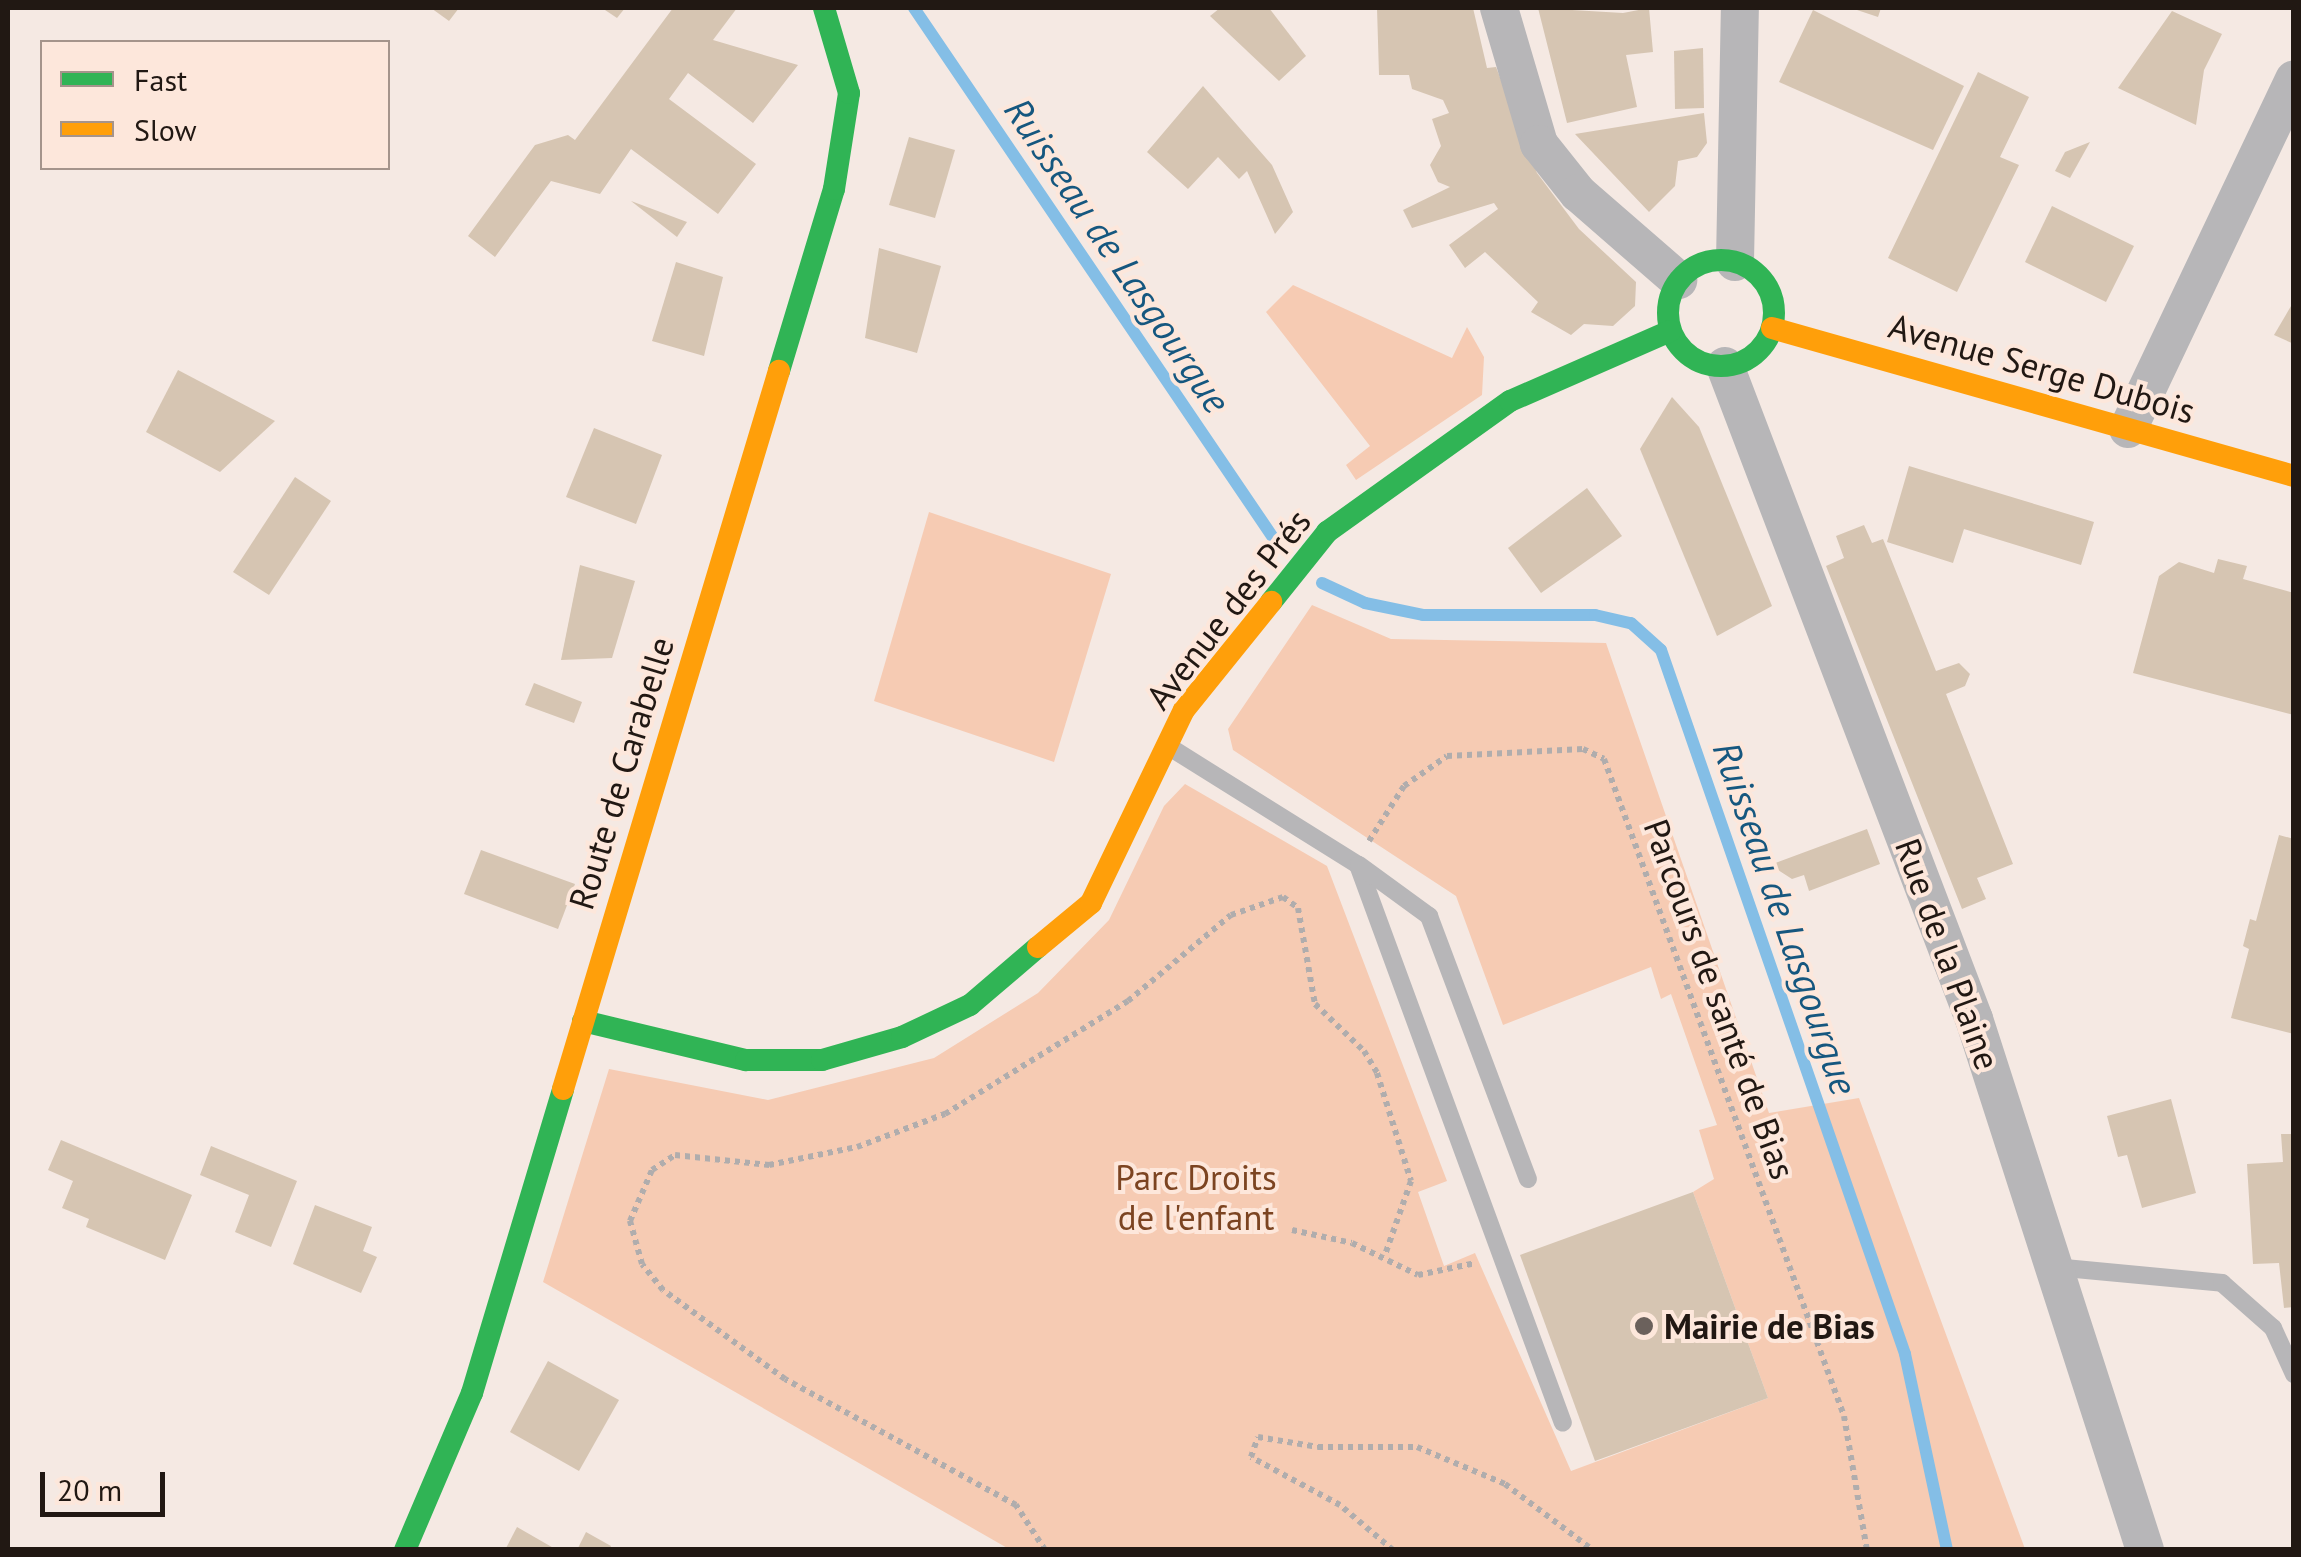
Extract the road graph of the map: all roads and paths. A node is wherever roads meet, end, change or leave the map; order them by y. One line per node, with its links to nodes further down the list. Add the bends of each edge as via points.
1 (824, 8): 14 (street, Route de Carabelle, via 849,93 834,188)
2 (1500, 8): 6 (street, via 1539,144 1578,193)
3 (1740, 8): 5 (street)
4 (2294, 80): 10 (street)
5 (1735, 262): 6 (street, via 1704,263); 7 (street, via 1771,295)
6 (1678, 280): 8 (street, via 1667,313)
7 (1772, 328): 9 (street, via 1755,354); 10 (street, Avenue Serge Dubois)
8 (1670, 331): 9 (street, via 1692,358); 12 (street, Avenue des Prés, via 1510,401 1327,532 1184,710)
9 (1726, 366): 19 (street, Rue de la Plaine, via 1974,1019)
10 (2128, 429): 11 (street, Avenue Serge Dubois)
11 (2294, 476)
12 (1166, 745): 13 (lane); 14 (street, Avenue des Prés, via 1091,903 970,1005 902,1037 822,1060 746,1060)
13 (1358, 865): 15 (lane, via 1428,916); 17 (lane); 26 (path, Parcours de santé de Bias, via 1404,786 1447,756 1583,750 1604,759 1844,1416)
14 (584, 1020): 22 (street, Route de Carabelle, via 472,1392)
15 (1528, 1179)
16 (1292, 1230): 18 (path)
17 (1501, 1253): 18 (path, via 1448,1274 1418,1275); 21 (lane)
18 (1385, 1255): 23 (path, via 1412,1181 1377,1073 1364,1051 1315,1004 1298,908 1283,897 1231,915 1128,1001 945,1114 858,1147 769,1165 676,1155 652,1170 630,1221 642,1264 663,1290 785,1379 1016,1505)
19 (2054, 1267): 20 (lane, via 2222,1282 2273,1328); 27 (street, Rue de la Plaine)
20 (2294, 1374)
21 (1563, 1423)
22 (405, 1550)
23 (1045, 1550)
24 (1392, 1550): 25 (path, via 1340,1505 1252,1457 1258,1437 1318,1447 1417,1447 1505,1484)
25 (1593, 1550)
26 (1867, 1550)
27 (2145, 1550)

